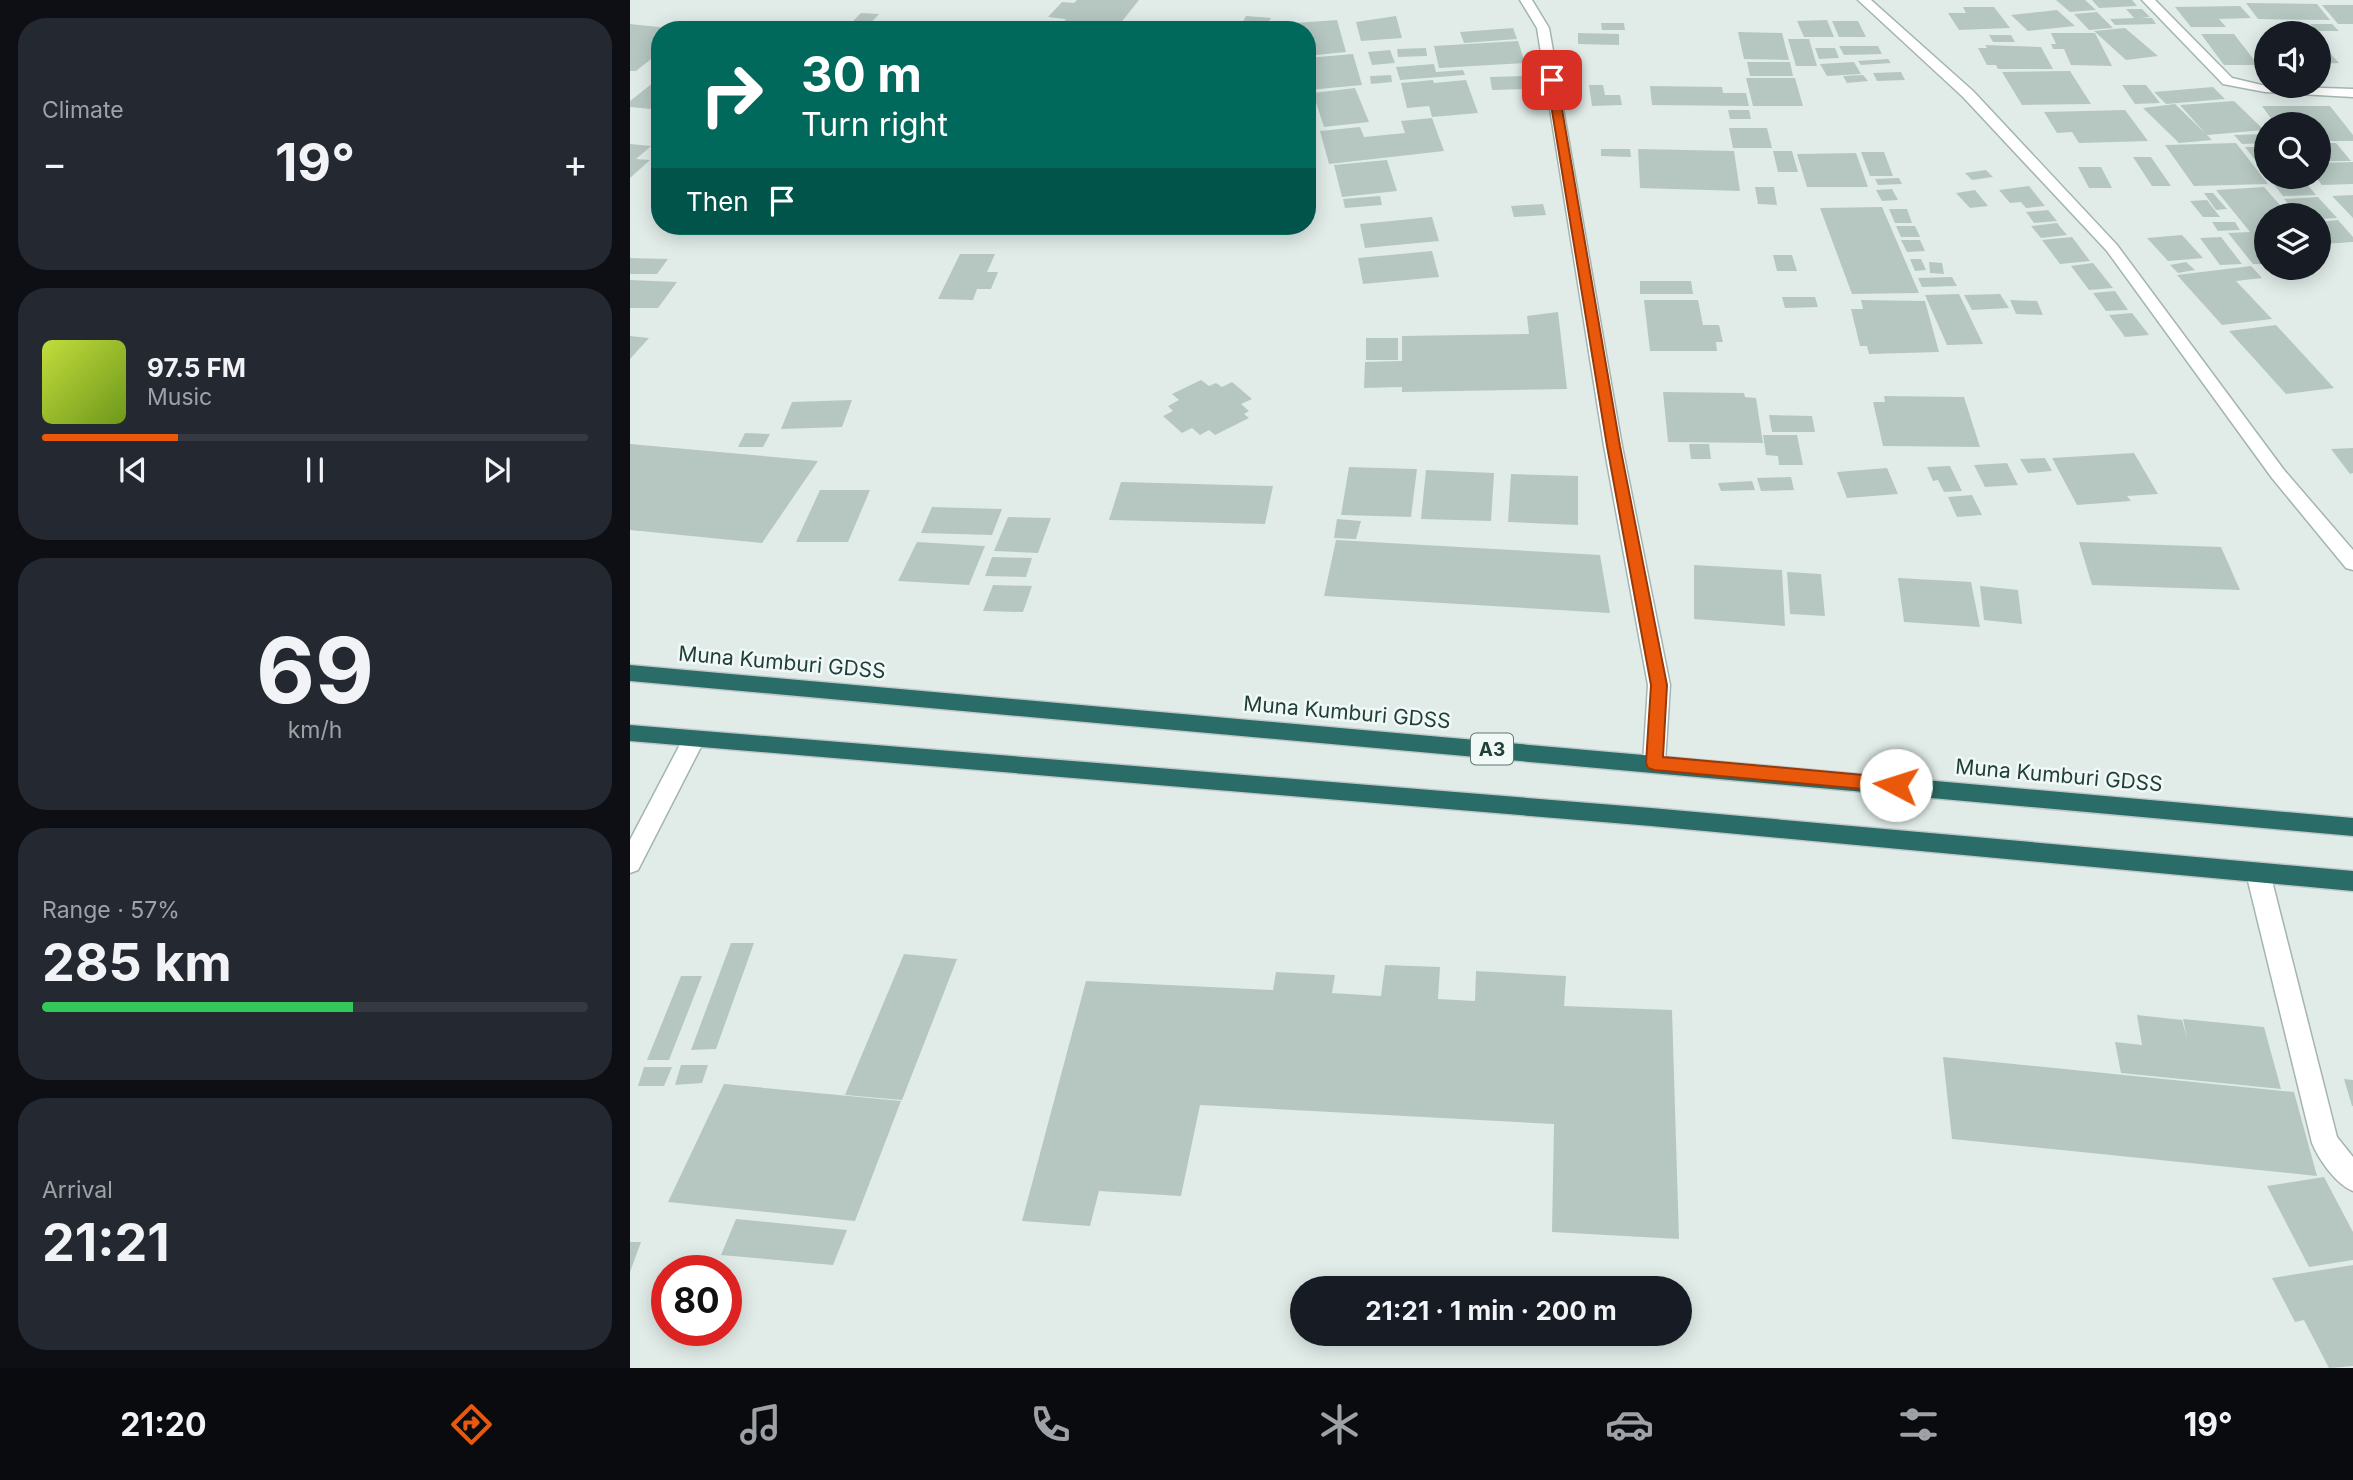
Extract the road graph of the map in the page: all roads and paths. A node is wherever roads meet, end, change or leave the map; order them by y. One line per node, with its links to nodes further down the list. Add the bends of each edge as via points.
1 (1526, 0): 9 (street, via 1544,28 1613,446 1659,685)
2 (1864, 0): 5 (street, via 1968,94 2112,248 2278,474)
3 (2148, 0): 4 (street, via 2228,80 2265,88)
4 (2353, 93)
5 (2353, 563)
6 (630, 673): 9 (highway, Muna Kumburi GDSS / A3)
7 (630, 733): 8 (highway)
8 (694, 739): 11 (street); 12 (highway, via 1623,815)
9 (1654, 763): 10 (highway, Muna Kumburi GDSS / A3)
10 (2353, 827)
11 (630, 863)
12 (2258, 873): 13 (highway); 14 (street, via 2325,1143)
13 (2353, 881)
14 (2353, 1178)

